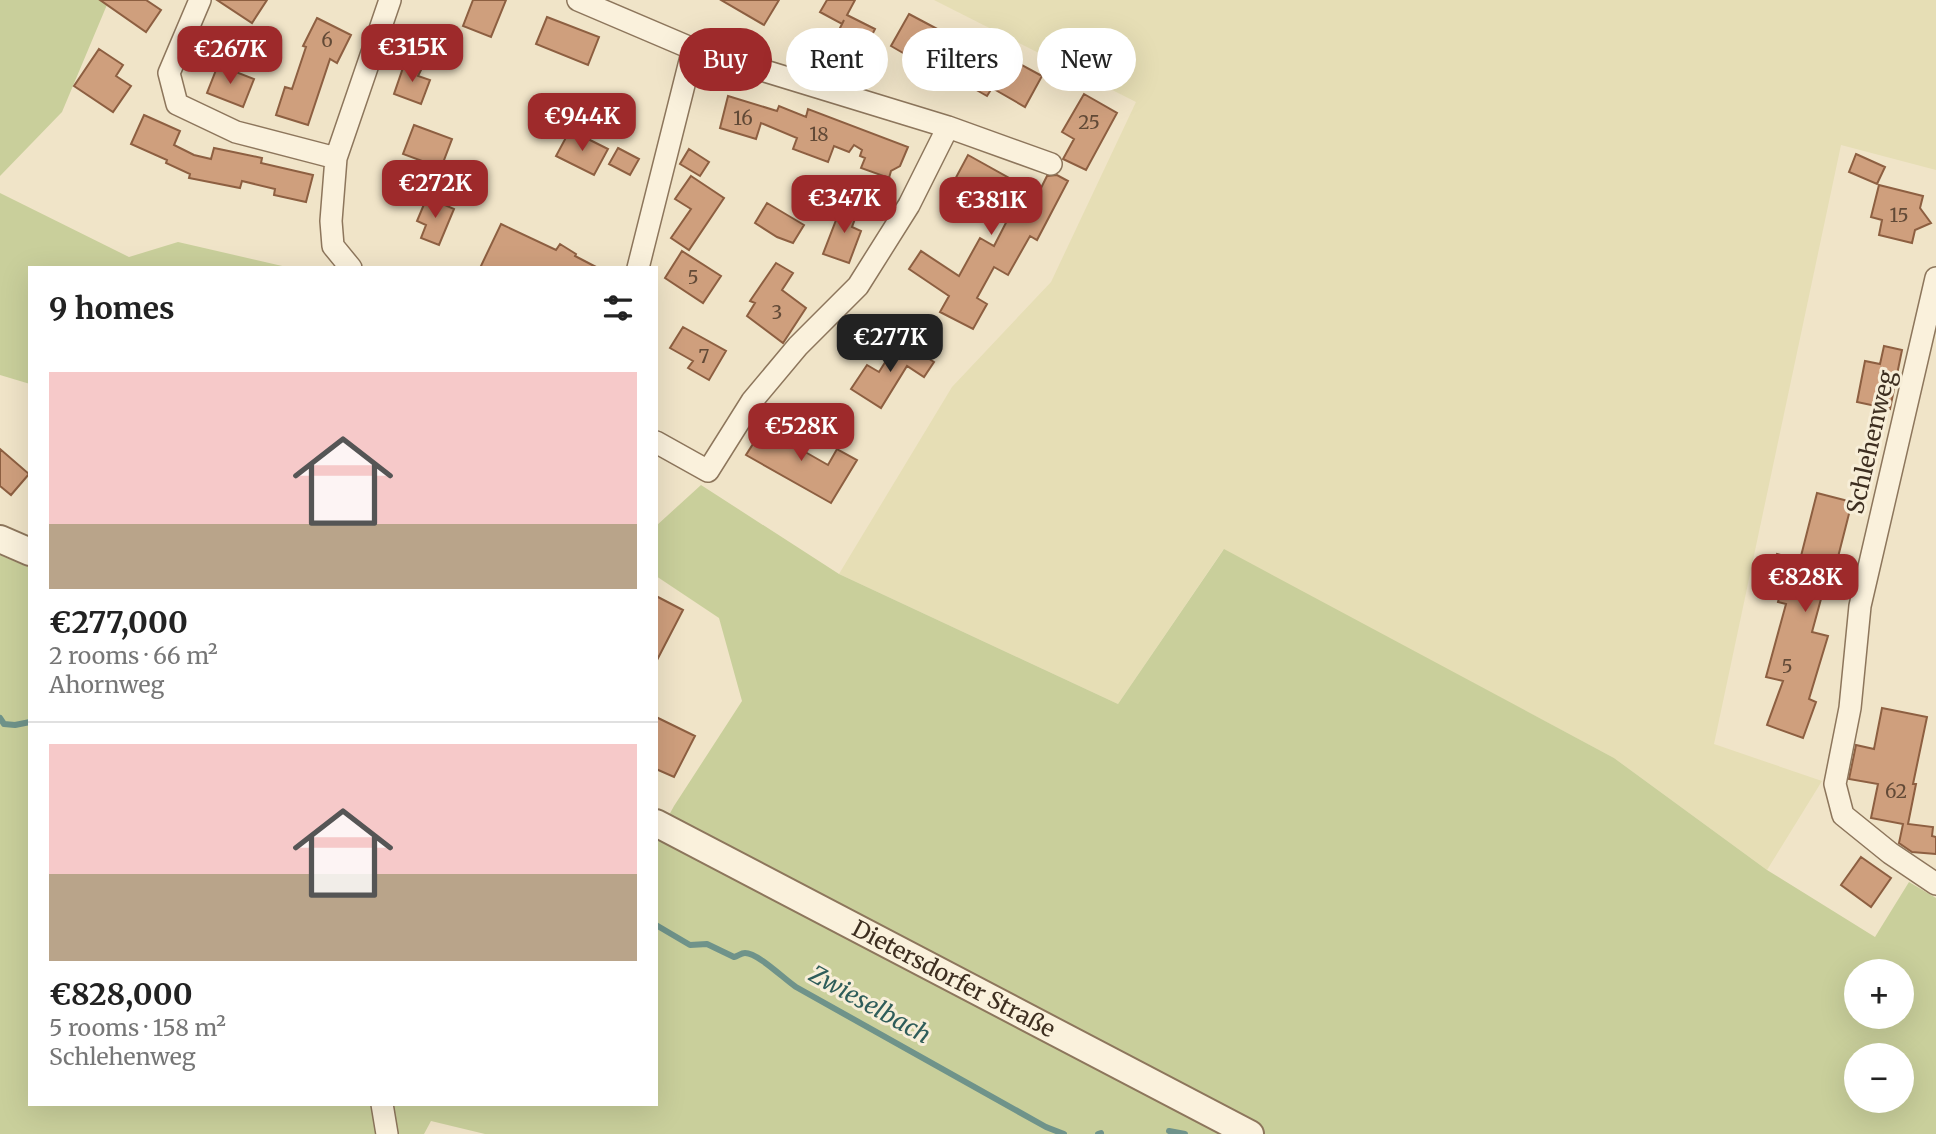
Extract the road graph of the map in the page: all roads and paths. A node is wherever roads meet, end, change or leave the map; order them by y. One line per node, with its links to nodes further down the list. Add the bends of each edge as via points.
1 (200, 0): 8 (street, via 169,73 177,104 236,132)
2 (390, 0): 8 (street)
3 (578, 0): 4 (street)
4 (679, 43)
5 (772, 73): 7 (street)
6 (682, 91): 11 (street)
7 (948, 127): 9 (street); 13 (street, via 909,205 858,286 752,401 708,471)
8 (336, 158): 10 (street, via 332,246)
9 (1051, 164)
10 (349, 266)
11 (639, 266)
12 (1936, 278): 17 (street, Schlehenweg, via 1860,606 1850,708 1835,784 1843,815)
13 (658, 443)
14 (0, 539): 15 (street)
15 (28, 551)
16 (658, 824): 20 (street, Dietersdorfer Straße)
17 (1936, 884)
18 (382, 1106): 19 (street)
19 (387, 1134)
20 (1250, 1134)

